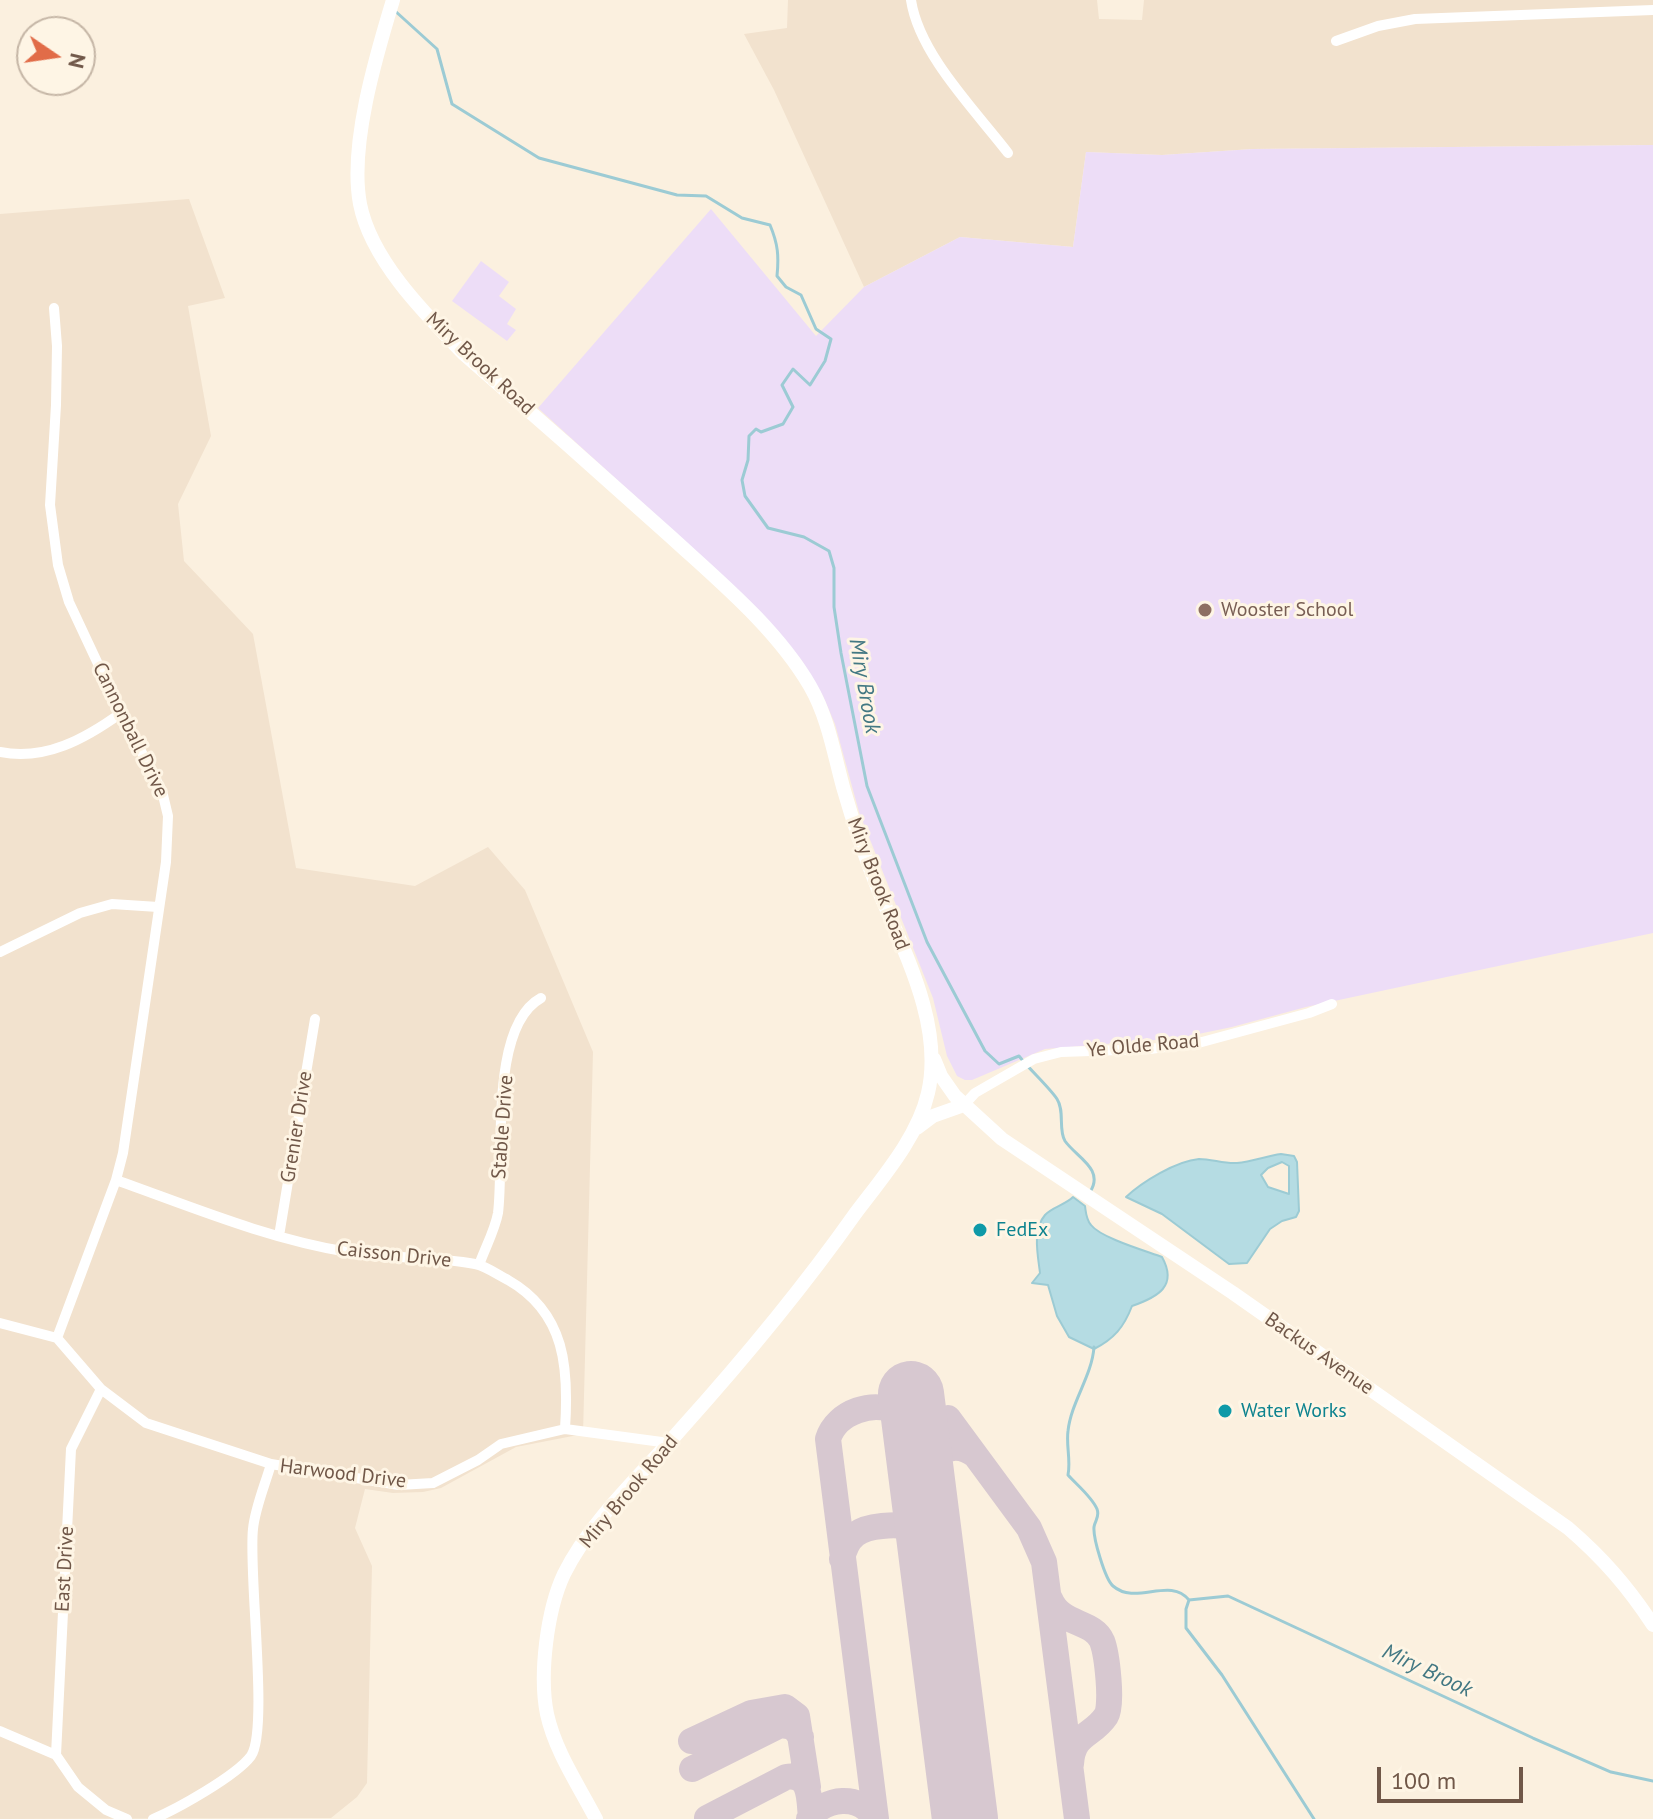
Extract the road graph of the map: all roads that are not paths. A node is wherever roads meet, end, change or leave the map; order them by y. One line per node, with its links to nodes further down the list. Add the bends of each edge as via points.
1 (393, 0): 14 (main road, Miry Brook Road, via 372,71 358,163 360,205 373,241 429,318 464,354 707,570 769,632 812,689 854,825 915,982)
2 (911, 0): 5 (street, via 928,49)
3 (1653, 10): 4 (street, via 1415,19)
4 (1336, 41)
5 (1008, 153)
6 (54, 308): 7 (street, Cannonball Drive, via 50,505 58,565 69,602)
7 (121, 713): 8 (street, via 50,751); 9 (street, Cannonball Drive, via 162,791 168,816)
8 (0, 752)
9 (158, 907): 10 (street, via 112,904); 17 (street, Cannonball Drive)
10 (0, 952)
11 (541, 998): 19 (street, Stable Drive, via 519,1020 510,1045 503,1085 498,1215)
12 (1332, 1004): 15 (street, Ye Olde Road, via 1202,1042 1061,1052 1019,1067)
13 (315, 1019): 18 (street, Grenier Drive)
14 (934, 1058): 15 (main road, Backus Avenue); 16 (main road, Miry Brook Road, via 928,1095)
15 (964, 1105): 16 (main road, via 933,1116); 26 (main road, Backus Avenue, via 1002,1139 1568,1528 1627,1587)
16 (911, 1134): 24 (main road, Miry Brook Road, via 800,1288)
17 (116, 1180): 18 (street, Caisson Drive); 21 (street, Cannonball Drive)
18 (279, 1236): 19 (street, Caisson Drive, via 349,1252)
19 (479, 1265): 23 (street, Caisson Drive, via 513,1283 551,1319 568,1384)
20 (0, 1323): 21 (street)
21 (57, 1338): 22 (street)
22 (101, 1389): 25 (street, via 146,1423); 28 (street, East Drive, via 71,1449)
23 (565, 1429): 24 (street, Harwood Drive); 25 (street, Harwood Drive, via 501,1444 433,1483 399,1485)
24 (669, 1443): 31 (main road, Miry Brook Road, via 585,1541 564,1574 551,1612 544,1688 547,1715)
25 (271, 1464): 30 (street, Harwood Drive, via 253,1528 257,1709 252,1755 177,1809)
26 (1653, 1625)
27 (0, 1731): 28 (street)
28 (56, 1755): 29 (street, via 78,1787)
29 (127, 1819)
30 (153, 1819)
31 (596, 1819)

